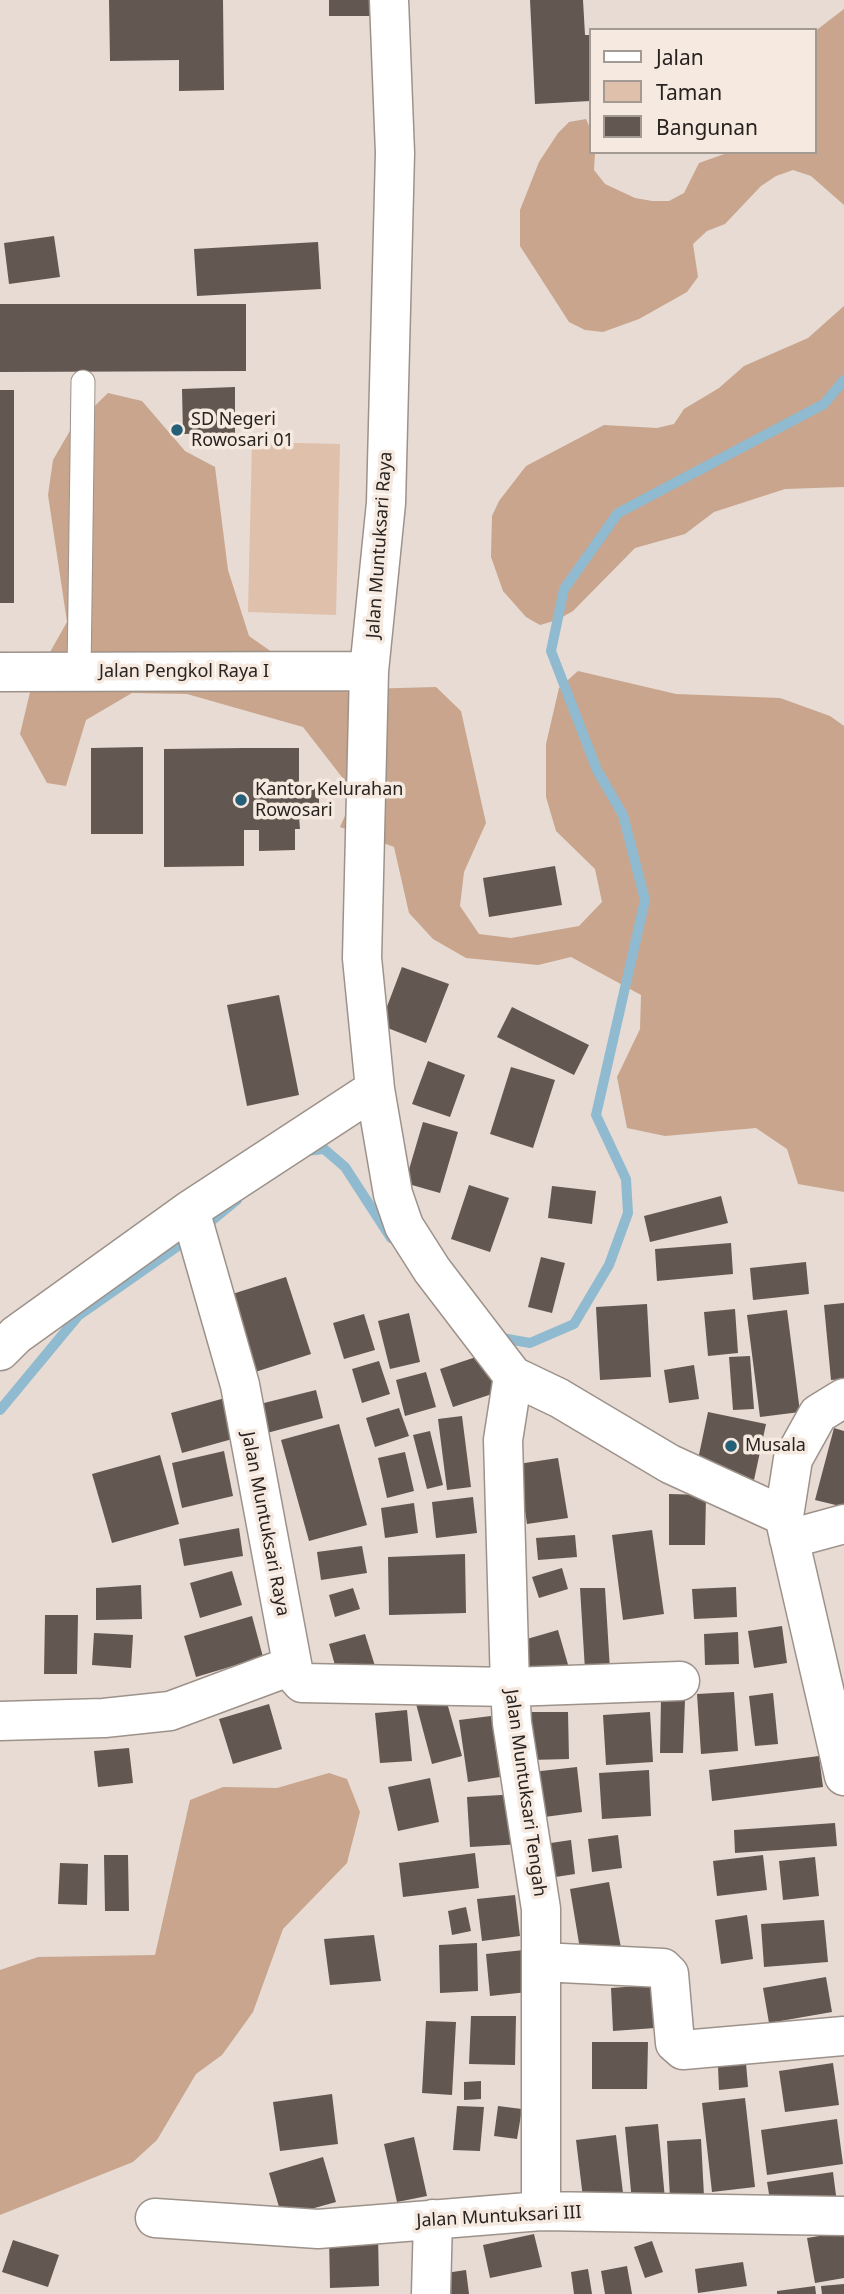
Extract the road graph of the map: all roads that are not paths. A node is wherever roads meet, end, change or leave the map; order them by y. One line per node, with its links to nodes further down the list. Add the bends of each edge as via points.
1 (389, 0): 3 (street, Jalan Muntuksari Raya, via 395,153 386,503)
2 (83, 382): 5 (lane)
3 (369, 671): 5 (street, Jalan Pengkol Raya I); 6 (street, Jalan Muntuksari Raya, via 362,958)
4 (0, 672): 5 (street, Jalan Pengkol Raya I)
5 (79, 673)
6 (375, 1089): 7 (street); 9 (street, Jalan Muntuksari Raya, via 393,1194 404,1226)
7 (192, 1217): 8 (street, via 16,1335); 13 (street, Jalan Muntuksari Raya, via 240,1385)
8 (0, 1351)
9 (513, 1376): 12 (street, Jalan Muntuksari Raya); 15 (street, Jalan Muntuksari Tengah, via 503,1440)
10 (844, 1398): 12 (street, via 818,1414 793,1459)
11 (844, 1524): 12 (street)
12 (787, 1527): 17 (street)
13 (291, 1666): 15 (street, via 302,1684); 16 (street, via 170,1711)
14 (680, 1681): 15 (street)
15 (510, 1687): 18 (street, Jalan Muntuksari Tengah, via 541,1909)
16 (0, 1721)
17 (844, 1776)
18 (541, 1962): 19 (street, via 663,1968 669,1975 675,2043 683,2050); 20 (street, Jalan Muntuksari Tengah)
19 (844, 2036)
20 (541, 2211): 21 (street, Jalan Muntuksari III); 23 (street, Jalan Muntuksari III)
21 (844, 2216)
22 (155, 2218): 23 (street, Jalan Muntuksari III, via 318,2228)
23 (433, 2219): 24 (street)
24 (431, 2294)

